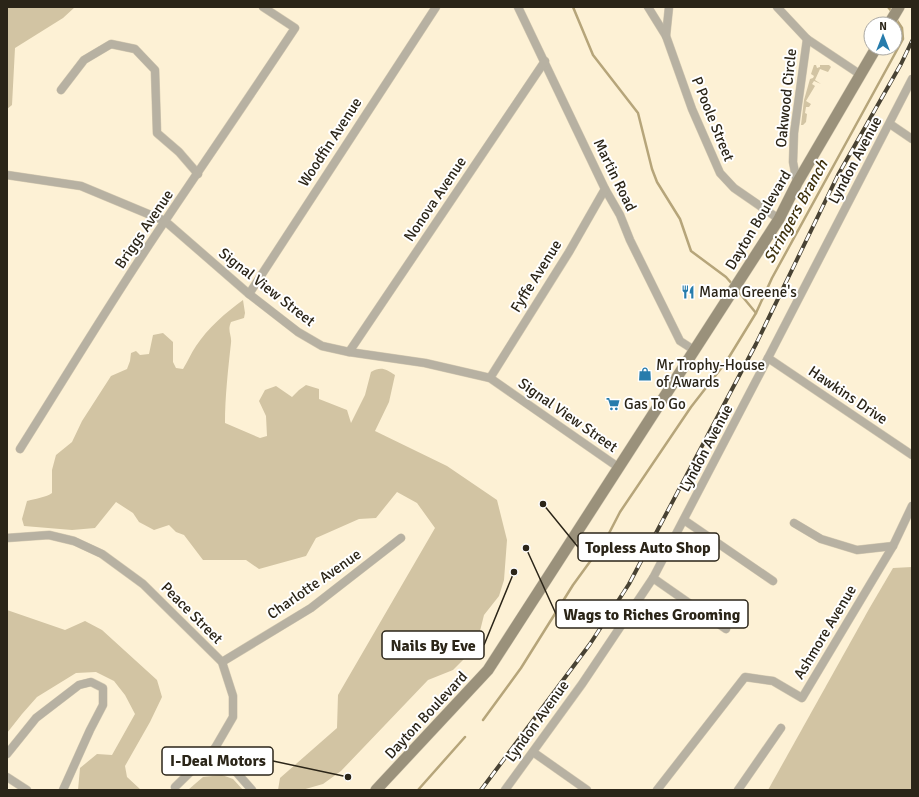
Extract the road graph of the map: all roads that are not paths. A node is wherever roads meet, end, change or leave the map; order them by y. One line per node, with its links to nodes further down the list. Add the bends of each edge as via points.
1 (263, 7): 18 (street, Briggs Avenue, via 295,28)
2 (436, 7): 24 (street, Woodfin Avenue)
3 (518, 7): 12 (street, Martin Road)
4 (648, 7): 9 (street, P Poole Street)
5 (669, 7): 9 (street)
6 (776, 7): 10 (street)
7 (899, 7): 8 (main road)
8 (894, 16)
9 (666, 36): 22 (street, P Poole Street, via 692,109 720,174 734,188)
10 (807, 39): 13 (street); 20 (street, Oakwood Circle, via 794,133 793,162)
11 (872, 56): 13 (main road, Dayton Boulevard)
12 (545, 61): 21 (street, Martin Road); 26 (street, Nonova Avenue)
13 (861, 75): 20 (main road, Dayton Boulevard)
14 (912, 79): 16 (street, Lyndon Avenue)
15 (61, 90): 18 (street, via 84,60 111,44 135,49 155,70 157,133)
16 (890, 124): 17 (street); 27 (street, Lyndon Avenue)
17 (912, 139)
18 (198, 174): 23 (street, Briggs Avenue)
19 (7, 175): 23 (street, Signal View Street, via 81,186)
20 (797, 183): 22 (main road, Dayton Boulevard)
21 (605, 189): 25 (street, Martin Road, via 680,341); 28 (street, Fyffe Avenue)
22 (779, 219): 25 (main road, Dayton Boulevard)
23 (165, 222): 24 (street, Signal View Street); 29 (street, Briggs Avenue)
24 (249, 294): 26 (street, Signal View Street, via 298,332 322,346)
25 (694, 350): 31 (main road, Dayton Boulevard)
26 (349, 352): 28 (street, Signal View Street)
27 (768, 358): 30 (street, Hawkins Drive); 33 (street, Lyndon Avenue)
28 (490, 378): 31 (street, Signal View Street)
29 (20, 449)
30 (912, 455)
31 (618, 467): 51 (main road, Dayton Boulevard, via 488,670)
32 (912, 506): 37 (street, Ashmore Avenue)
33 (684, 520): 38 (street, Lyndon Avenue); 39 (street)
34 (794, 523): 37 (street, via 821,539 857,550)
35 (7, 538): 41 (street, Peace Street, via 49,535 74,540 102,554 143,584)
36 (401, 538): 41 (street, Charlotte Avenue, via 311,608)
37 (893, 546): 54 (street, Ashmore Avenue, via 802,698 773,681 744,677)
38 (653, 578): 40 (street); 44 (street, Lyndon Avenue, via 582,684)
39 (773, 581)
40 (726, 629)
41 (222, 662): 43 (street, Peace Street, via 233,696 233,717)
42 (782, 728): 55 (street)
43 (215, 748): 47 (street, Peace Street); 50 (street)
44 (532, 752): 52 (street, Lyndon Avenue); 53 (street)
45 (7, 754): 49 (street, via 36,718 79,685 91,682 103,688 103,705)
46 (7, 777): 48 (street)
47 (175, 787)
48 (27, 790)
49 (63, 790)
50 (252, 790)
51 (376, 790)
52 (505, 790)
53 (587, 790)
54 (658, 790)
55 (738, 790)

